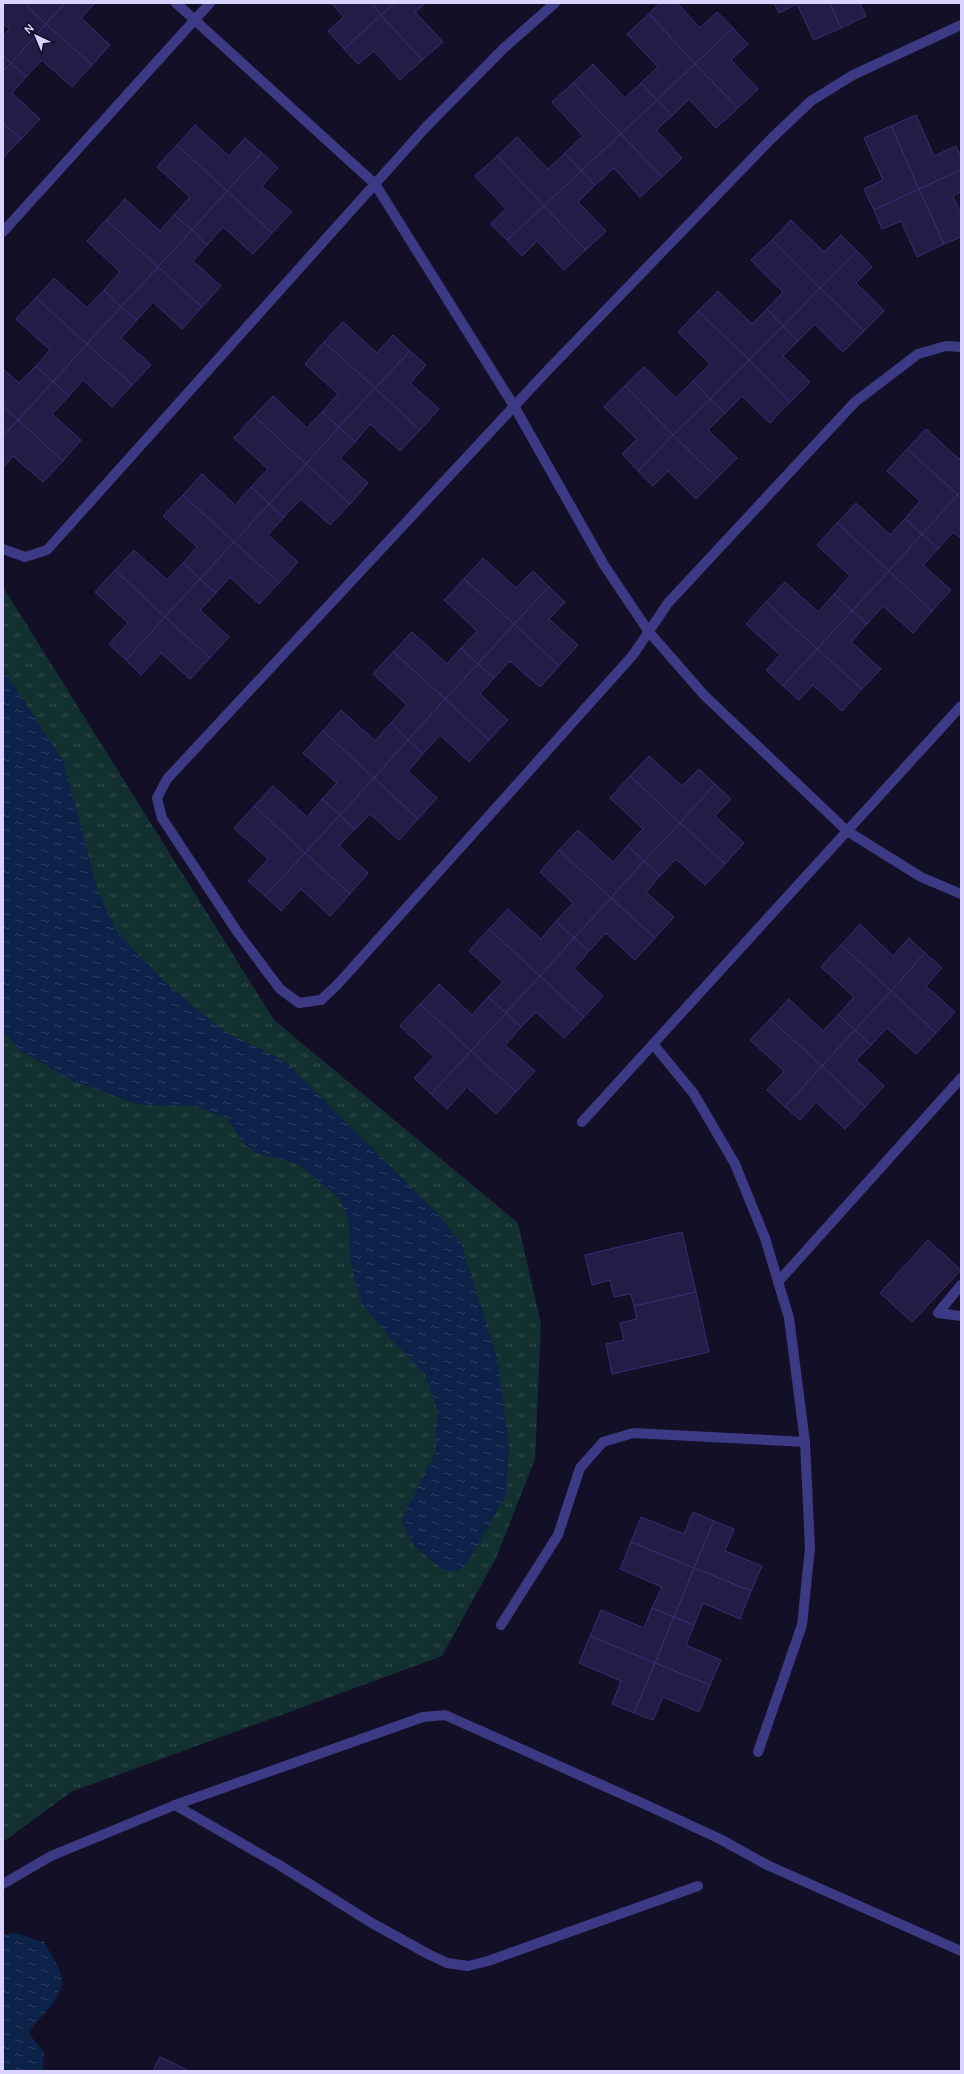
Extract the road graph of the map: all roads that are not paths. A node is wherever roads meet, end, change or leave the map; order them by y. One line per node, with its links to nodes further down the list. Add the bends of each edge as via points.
1 (176, 3): 4 (street)
2 (210, 3): 4 (street)
3 (555, 3): 6 (street, via 504,48)
4 (194, 20): 6 (street); 7 (street)
5 (961, 26): 9 (street, via 853,75 811,101 772,138)
6 (375, 184): 9 (street); 10 (street, via 47,550 25,557)
7 (3, 232)
8 (961, 348): 11 (street, via 946,346 918,354 855,402 668,603)
9 (514, 406): 11 (street, via 604,565); 11 (street, via 167,779 157,798 162,818 238,933 280,989 298,1003 321,1000 633,655)
10 (3, 549)
11 (648, 632): 13 (street, via 704,695)
12 (961, 706): 13 (street)
13 (847, 831): 14 (street, via 921,877); 15 (street)
14 (961, 894)
15 (653, 1044): 17 (street); 18 (street, via 694,1094 735,1164 765,1238)
16 (961, 1078): 18 (street)
17 (582, 1122)
18 (778, 1282): 21 (street, via 789,1318)
19 (961, 1285): 20 (street, via 938,1313)
20 (961, 1316)
21 (805, 1442): 22 (street, via 633,1433 603,1442 580,1468 558,1535); 23 (street, via 810,1548 802,1625)
22 (501, 1625)
23 (758, 1752)
24 (175, 1805): 25 (street, via 51,1856); 26 (street, via 282,1866 370,1922 448,1963 468,1966 488,1961); 27 (street, via 423,1717 445,1715 635,1800 768,1865)
25 (3, 1884)
26 (698, 1886)
27 (961, 1951)

